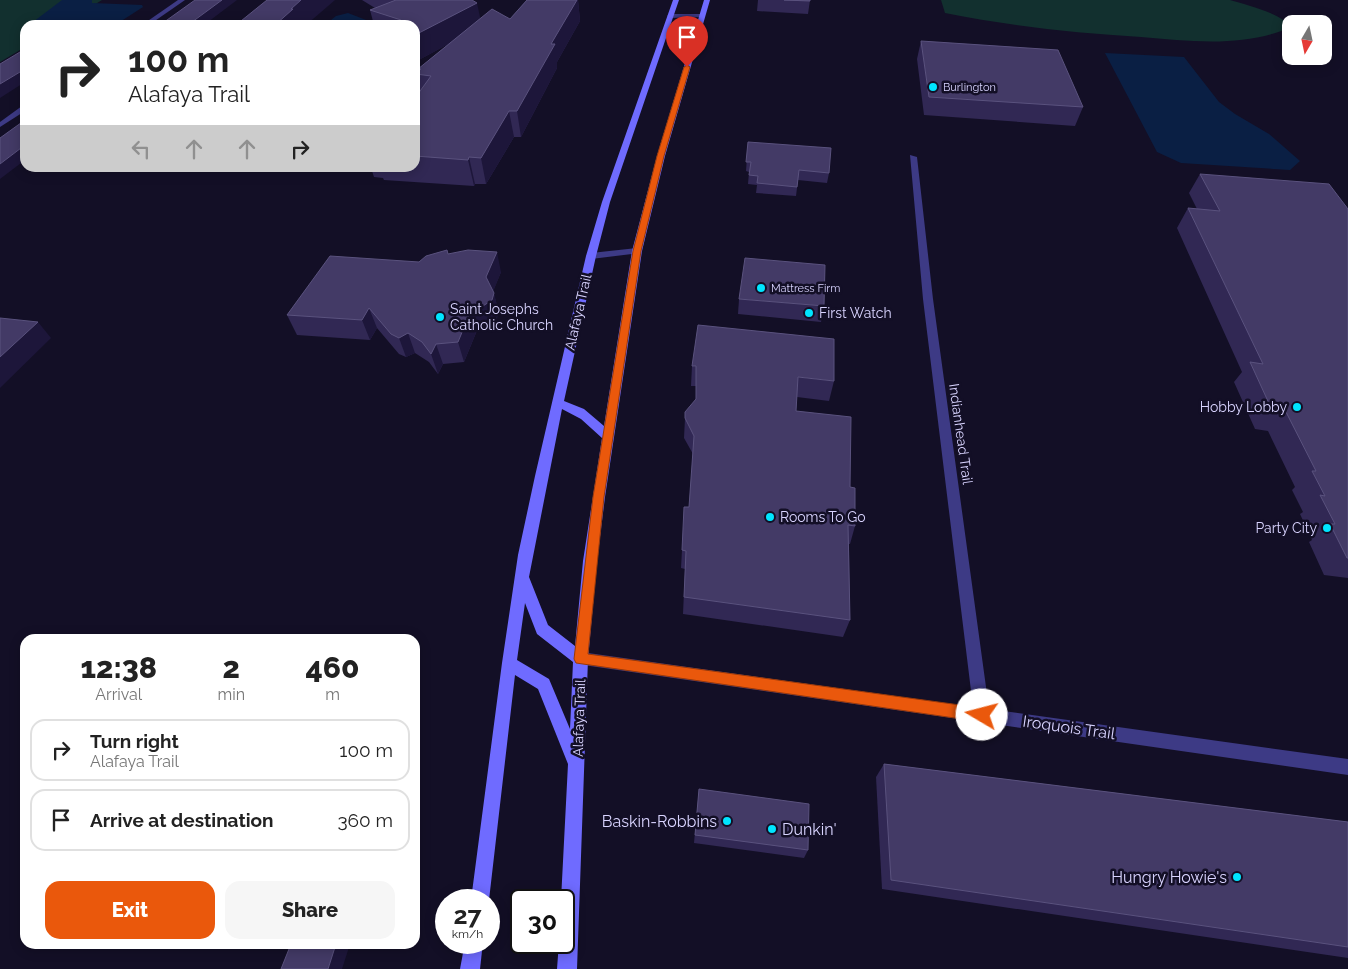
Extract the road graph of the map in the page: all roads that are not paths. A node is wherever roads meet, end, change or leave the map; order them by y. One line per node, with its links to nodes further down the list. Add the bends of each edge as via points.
1 (182, 0): 6 (street)
2 (676, 0): 4 (main road, Alafaya Trail)
3 (706, 0): 5 (main road, Alafaya Trail)
4 (670, 16): 5 (street); 11 (main road, Alafaya Trail, via 622,153)
5 (702, 16): 10 (main road, Alafaya Trail)
6 (152, 20)
7 (20, 111): 8 (street)
8 (0, 125)
9 (912, 157): 17 (street, Indianhead Trail)
10 (637, 251): 11 (street); 13 (main road, Alafaya Trail)
11 (591, 256): 12 (main road, Alafaya Trail)
12 (558, 404): 13 (main road, via 573,407 586,415); 14 (main road, Alafaya Trail)
13 (608, 437): 15 (main road, Alafaya Trail, via 590,561)
14 (522, 576): 15 (main road, via 542,629); 16 (main road, Alafaya Trail)
15 (581, 659): 17 (street, Iroquois Trail); 18 (main road, Alafaya Trail)
16 (509, 663): 18 (main road, via 544,684); 20 (main road, Alafaya Trail)
17 (982, 715): 19 (street, Iroquois Trail)
18 (577, 765): 23 (main road, Alafaya Trail)
19 (1348, 767)
20 (481, 889)
21 (472, 954): 22 (main road)
22 (470, 969)
23 (567, 969)

